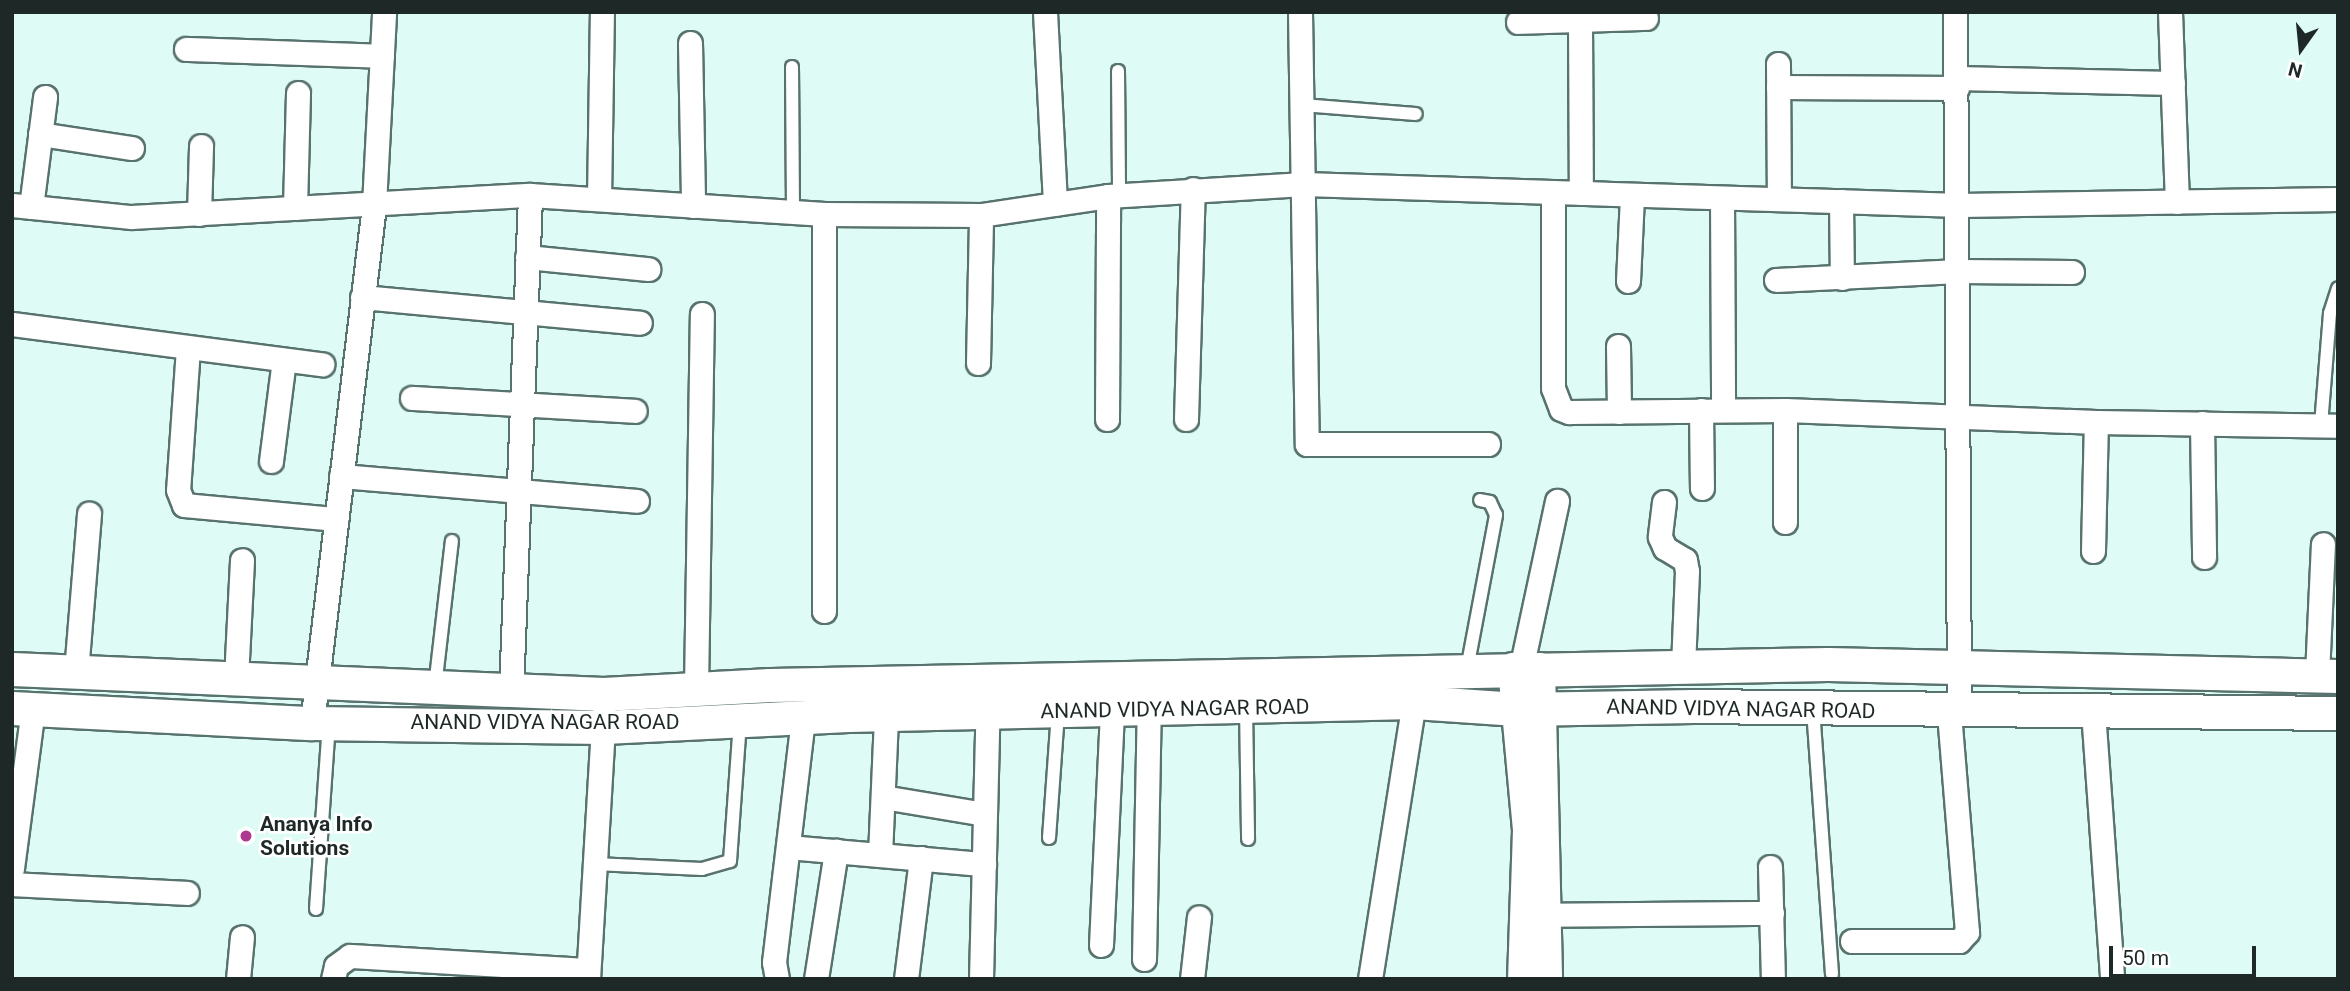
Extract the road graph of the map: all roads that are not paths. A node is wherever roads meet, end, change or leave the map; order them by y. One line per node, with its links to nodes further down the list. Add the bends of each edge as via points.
1 (384, 12): 12 (street)
2 (601, 12): 32 (street)
3 (1045, 12): 38 (street)
4 (1300, 12): 19 (street)
5 (1955, 12): 15 (street)
6 (2170, 12): 16 (street)
7 (1646, 18): 8 (street)
8 (1580, 20): 9 (street); 27 (street)
9 (1518, 22)
10 (690, 43): 41 (street)
11 (186, 49): 12 (street)
12 (382, 56): 37 (street)
13 (792, 67): 43 (lane)
14 (1118, 71): 30 (lane)
15 (1957, 83): 16 (street); 34 (street, via 1778,76); 39 (street)
16 (2173, 83): 36 (street)
17 (298, 93): 42 (street)
18 (45, 97): 21 (street)
19 (1302, 105): 20 (lane); 24 (street)
20 (1416, 114)
21 (40, 134): 23 (street); 40 (street)
22 (201, 146): 44 (street)
23 (132, 148)
24 (1304, 184): 25 (street); 26 (street); 77 (street, via 1307,443)
25 (1193, 190): 30 (street); 73 (street)
26 (1553, 192): 27 (street); 70 (street, via 1555,401 1569,412)
27 (1581, 193): 29 (street)
28 (530, 195): 32 (street); 37 (street); 47 (street)
29 (1632, 195): 31 (street); 53 (street)
30 (1113, 196): 38 (street); 72 (street)
31 (1723, 198): 34 (street); 67 (street)
32 (599, 199): 41 (street)
33 (2338, 199): 36 (street)
34 (1779, 200): 35 (street)
35 (1841, 201): 39 (street); 51 (street)
36 (2177, 202): 39 (street)
37 (374, 205): 42 (street); 55 (street)
38 (1055, 205): 46 (street)
39 (1960, 205): 49 (street)
40 (22, 206): 44 (street, via 131,217)
41 (694, 206): 43 (street)
42 (295, 208): 44 (street)
43 (793, 212): 45 (street)
44 (199, 214)
45 (824, 214): 46 (street); 94 (street)
46 (981, 215): 63 (street)
47 (527, 257): 48 (street); 56 (street)
48 (648, 269)
49 (1959, 271): 50 (street); 51 (street); 71 (street)
50 (2072, 272)
51 (1842, 278): 52 (street)
52 (1776, 280)
53 (1628, 281)
54 (2338, 288): 76 (lane, via 2330,313)
55 (362, 297): 56 (street); 79 (street)
56 (525, 310): 58 (street); 66 (street)
57 (702, 314): 106 (street)
58 (640, 323)
59 (12, 324): 61 (street)
60 (1618, 346): 70 (street)
61 (188, 348): 62 (street); 87 (street, via 178,490 184,505)
62 (284, 360): 64 (street); 78 (street)
63 (978, 363)
64 (322, 365)
65 (412, 398): 66 (street)
66 (522, 403): 69 (street); 81 (street)
67 (1712, 410): 68 (street); 70 (street); 80 (street)
68 (1785, 410): 71 (street); 88 (street)
69 (635, 411)
70 (1619, 412)
71 (1959, 418): 74 (street); 95 (street)
72 (1107, 419)
73 (1186, 419)
74 (2096, 422): 75 (street); 91 (street)
75 (2202, 423): 76 (street); 92 (street)
76 (2329, 425)
77 (1488, 444)
78 (271, 461)
79 (341, 477): 81 (street); 87 (street)
80 (1702, 488)
81 (518, 494): 83 (street); 107 (street)
82 (1480, 500): 99 (lane, via 1490,502 1496,515)
83 (637, 501)
84 (1557, 501): 97 (street)
85 (1664, 502): 96 (street, via 1660,537 1665,548 1685,560 1687,571)
86 (89, 514): 100 (street)
87 (336, 519): 104 (street)
88 (1785, 522)
89 (452, 541): 105 (lane)
90 (2323, 544): 101 (street)
91 (2093, 551)
92 (2204, 557)
93 (242, 560): 102 (street)
94 (824, 611)
95 (1959, 665): 96 (main road, ANAND VIDYA NAGAR ROAD); 101 (main road, ANAND VIDYA NAGAR ROAD); 117 (street)
96 (1683, 667): 97 (main road, ANAND VIDYA NAGAR ROAD)
97 (1524, 669): 99 (main road, ANAND VIDYA NAGAR ROAD); 114 (street)
98 (12, 670): 100 (main road, ANAND VIDYA NAGAR ROAD)
99 (1467, 670): 103 (main road, ANAND VIDYA NAGAR ROAD)
100 (76, 672): 102 (main road, ANAND VIDYA NAGAR ROAD)
101 (2327, 675)
102 (236, 679): 104 (main road, ANAND VIDYA NAGAR ROAD)
103 (989, 680): 106 (main road, ANAND VIDYA NAGAR ROAD); 120 (street)
104 (316, 683): 105 (main road, ANAND VIDYA NAGAR ROAD); 124 (street)
105 (435, 688): 107 (main road, ANAND VIDYA NAGAR ROAD)
106 (696, 689): 108 (main road, ANAND VIDYA NAGAR ROAD)
107 (511, 691): 108 (main road, ANAND VIDYA NAGAR ROAD)
108 (603, 694): 125 (street)
109 (1414, 702): 111 (main road, ANAND VIDYA NAGAR ROAD); 114 (main road, ANAND VIDYA NAGAR ROAD); 157 (street)
110 (1149, 706): 111 (main road, ANAND VIDYA NAGAR ROAD); 113 (main road, ANAND VIDYA NAGAR ROAD); 147 (street)
111 (1246, 706): 129 (lane)
112 (23, 708): 124 (main road, ANAND VIDYA NAGAR ROAD); 137 (street)
113 (1112, 708): 116 (main road, ANAND VIDYA NAGAR ROAD); 146 (street)
114 (1528, 709): 115 (main road, ANAND VIDYA NAGAR ROAD); 142 (street)
115 (1813, 709): 117 (main road, ANAND VIDYA NAGAR ROAD); 149 (lane)
116 (1058, 710): 120 (main road, ANAND VIDYA NAGAR ROAD); 128 (lane)
117 (1954, 711): 118 (main road, ANAND VIDYA NAGAR ROAD); 145 (street, via 1967,932 1959,941)
118 (2092, 711): 119 (main road, ANAND VIDYA NAGAR ROAD); 161 (street)
119 (2338, 713)
120 (988, 714): 121 (main road, ANAND VIDYA NAGAR ROAD); 127 (street)
121 (886, 716): 122 (main road, ANAND VIDYA NAGAR ROAD); 126 (street)
122 (803, 718): 123 (main road, ANAND VIDYA NAGAR ROAD); 130 (street)
123 (740, 721): 125 (main road, ANAND VIDYA NAGAR ROAD); 134 (lane, via 730,861 702,869)
124 (321, 723): 125 (main road, ANAND VIDYA NAGAR ROAD); 140 (lane)
125 (604, 727): 134 (street)
126 (883, 797): 127 (street); 132 (street)
127 (985, 814): 135 (street)
128 (1049, 838)
129 (1248, 839)
130 (788, 847): 131 (street); 152 (street, via 774,962)
131 (836, 851): 132 (street); 153 (street)
132 (880, 855): 133 (street)
133 (921, 858): 135 (street); 154 (street)
134 (595, 864): 148 (street)
135 (985, 864): 155 (street)
136 (1770, 867): 141 (street)
137 (12, 868)
138 (12, 884): 139 (street)
139 (187, 893)
140 (316, 909)
141 (1772, 913): 142 (street); 160 (street)
142 (1535, 915): 158 (street); 159 (street)
143 (1199, 917): 156 (street)
144 (242, 937): 150 (street)
145 (1853, 940)
146 (1101, 946)
147 (1144, 959)
148 (588, 974): 151 (street, via 350,956 336,966)
149 (1832, 974)
150 (238, 979)
151 (333, 979)
152 (778, 979)
153 (816, 979)
154 (906, 979)
155 (981, 979)
156 (1192, 979)
157 (1370, 979)
158 (1523, 979)
159 (1547, 979)
160 (1773, 979)
161 (2112, 979)

